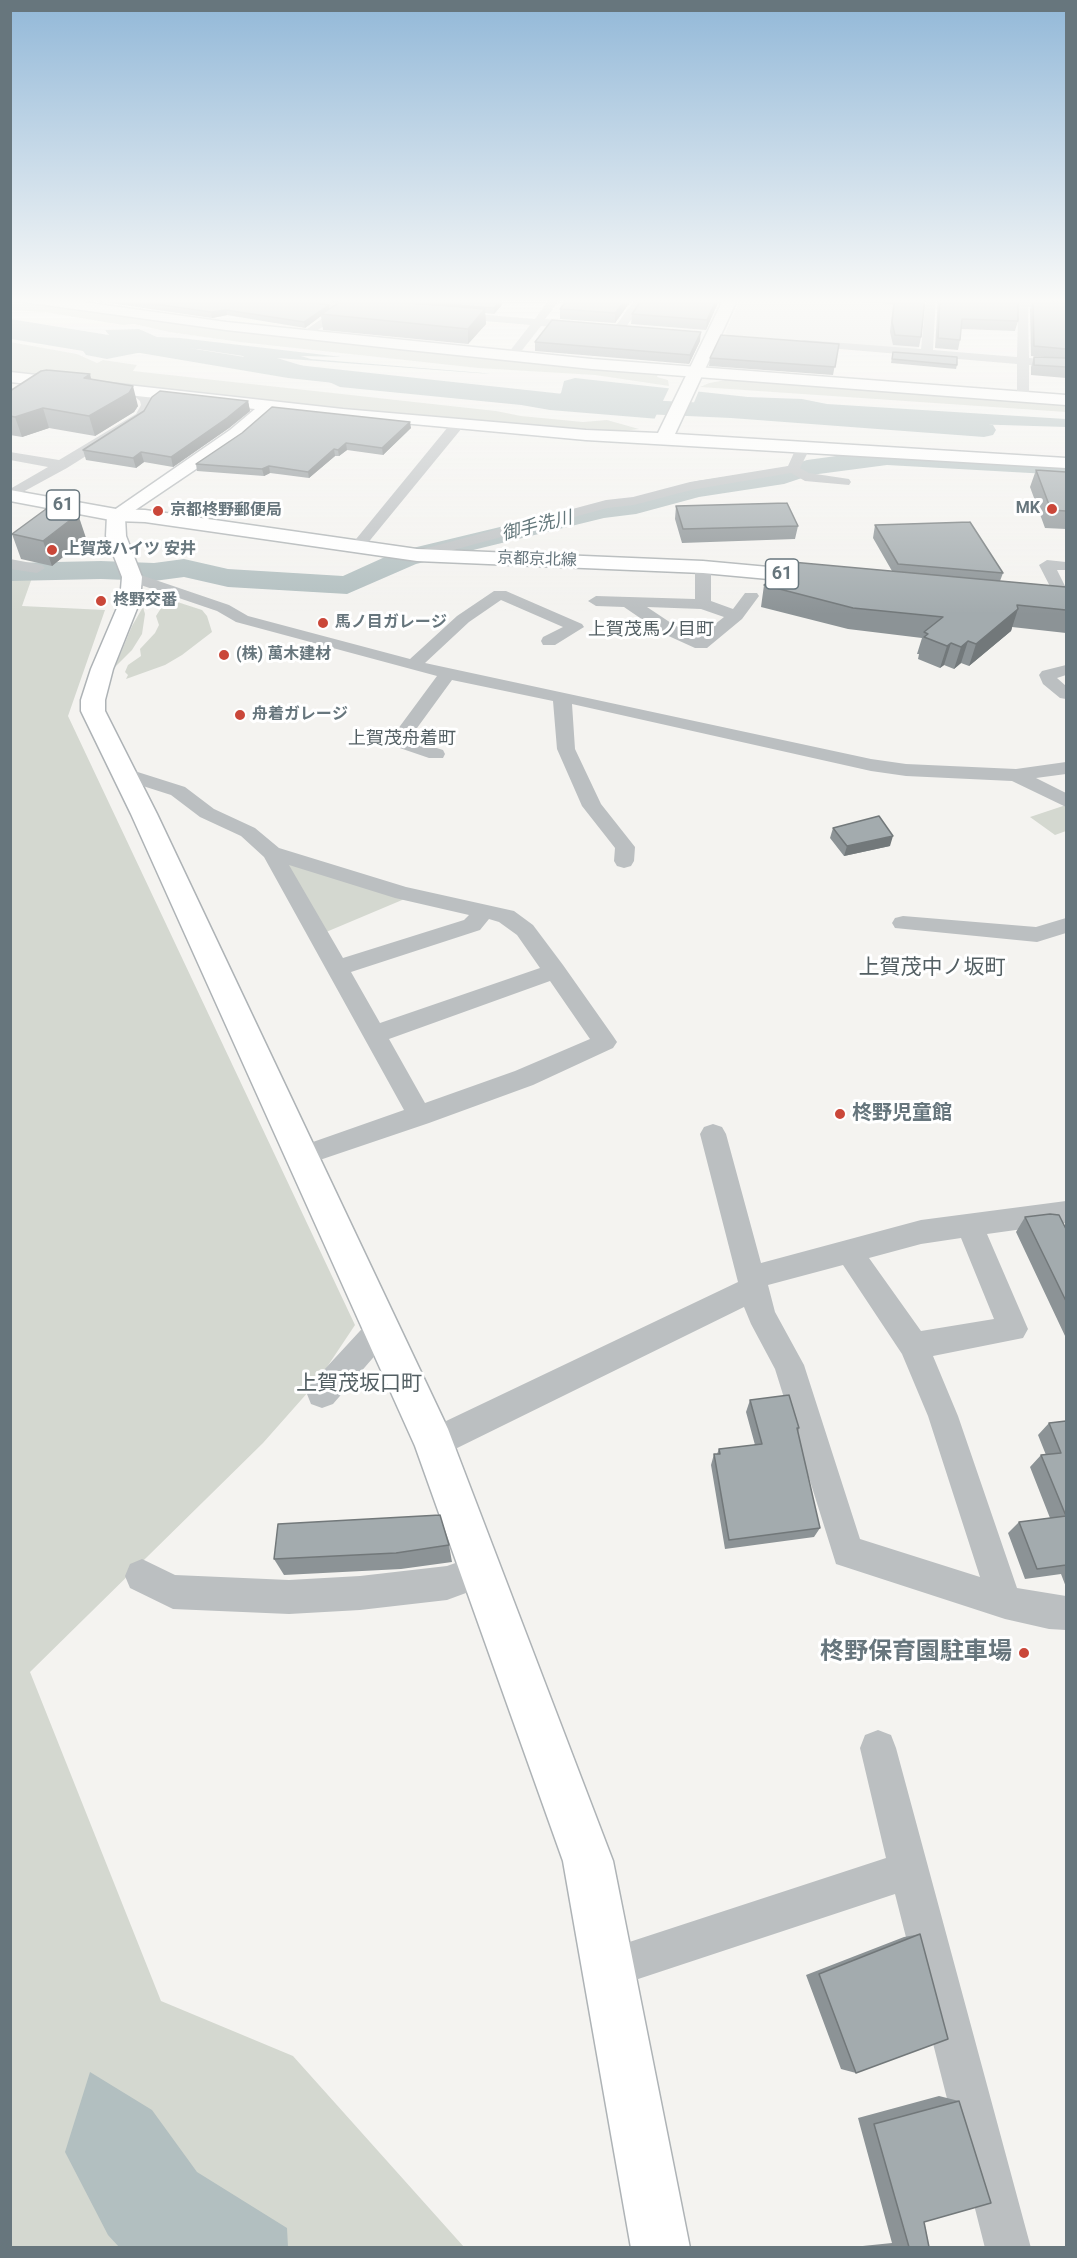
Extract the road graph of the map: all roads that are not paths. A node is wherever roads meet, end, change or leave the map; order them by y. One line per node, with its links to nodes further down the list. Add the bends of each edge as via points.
1 (147, 403): 10 (street, via 141,416)
2 (243, 403): 4 (street)
3 (680, 403): 6 (street)
4 (268, 406): 5 (street); 14 (street, via 236,434)
5 (456, 425): 6 (street); 15 (street)
6 (664, 438): 7 (street)
7 (804, 446): 9 (street); 11 (street)
8 (10, 456): 10 (street)
9 (1066, 463)
10 (62, 465): 13 (street)
11 (799, 473): 12 (street); 16 (street, via 690,486 606,504)
12 (844, 482)
13 (10, 495): 14 (street, 京都京北線 / 61)
14 (116, 515): 15 (street, 京都京北線 / 61); 21 (street, via 116,536)
15 (357, 547): 16 (street, 京都京北線 / 61)
16 (417, 555): 19 (street, 京都京北線 / 61)
17 (10, 564): 20 (street)
18 (1066, 566): 25 (street, via 1047,565)
19 (703, 567): 22 (street, 京都京北線 / 61); 28 (street)
20 (37, 568)
21 (130, 572): 31 (street, via 224,608 242,619); 38 (street, via 130,601 93,700 93,711)
22 (843, 580)
23 (751, 596): 29 (street)
24 (1042, 598): 25 (street)
25 (1066, 600)
26 (596, 601): 27 (street)
27 (628, 602): 28 (street); 29 (street, via 668,629 701,644)
28 (703, 604): 29 (street)
29 (736, 616)
30 (549, 641): 31 (street, via 576,627 500,594 464,619)
31 (413, 665): 33 (street)
32 (1066, 670): 34 (street, via 1048,675)
33 (448, 675): 35 (street); 36 (street, via 398,741)
34 (1066, 694)
35 (562, 697): 39 (street, via 871,765); 42 (street, via 566,749 592,806 625,847)
36 (436, 754)
37 (1066, 768): 39 (street)
38 (125, 774): 41 (street, via 178,791 207,813 248,832); 51 (street)
39 (1016, 775): 40 (street)
40 (1066, 801)
41 (272, 853): 43 (street); 46 (street)
42 (624, 861)
43 (483, 912): 46 (street, via 472,925); 47 (street, via 506,916 525,930)
44 (903, 923): 45 (street, via 1037,935)
45 (1066, 925)
46 (338, 968): 48 (street)
47 (555, 971): 48 (street); 49 (street, via 605,1042 524,1078)
48 (373, 1035): 49 (street)
49 (420, 1116): 51 (street)
50 (712, 1134): 55 (street)
51 (302, 1156): 56 (street)
52 (1066, 1212): 53 (street)
53 (969, 1225): 54 (street); 57 (street, via 1013,1329)
54 (848, 1250): 55 (street); 57 (street)
55 (754, 1282): 59 (street); 62 (street, via 761,1315 789,1365 848,1552)
56 (381, 1328): 58 (street); 59 (street)
57 (914, 1346): 62 (street, via 943,1416)
58 (322, 1394)
59 (434, 1443): 60 (street)
60 (481, 1571): 61 (street, via 447,1583 289,1597 173,1592); 66 (street, via 588,1862)
61 (142, 1576)
62 (1005, 1602): 63 (street)
63 (1066, 1613)
64 (878, 1748): 65 (street)
65 (908, 1870): 66 (street); 68 (street)
66 (608, 1969): 67 (street)
67 (661, 2247)
68 (1008, 2247)

